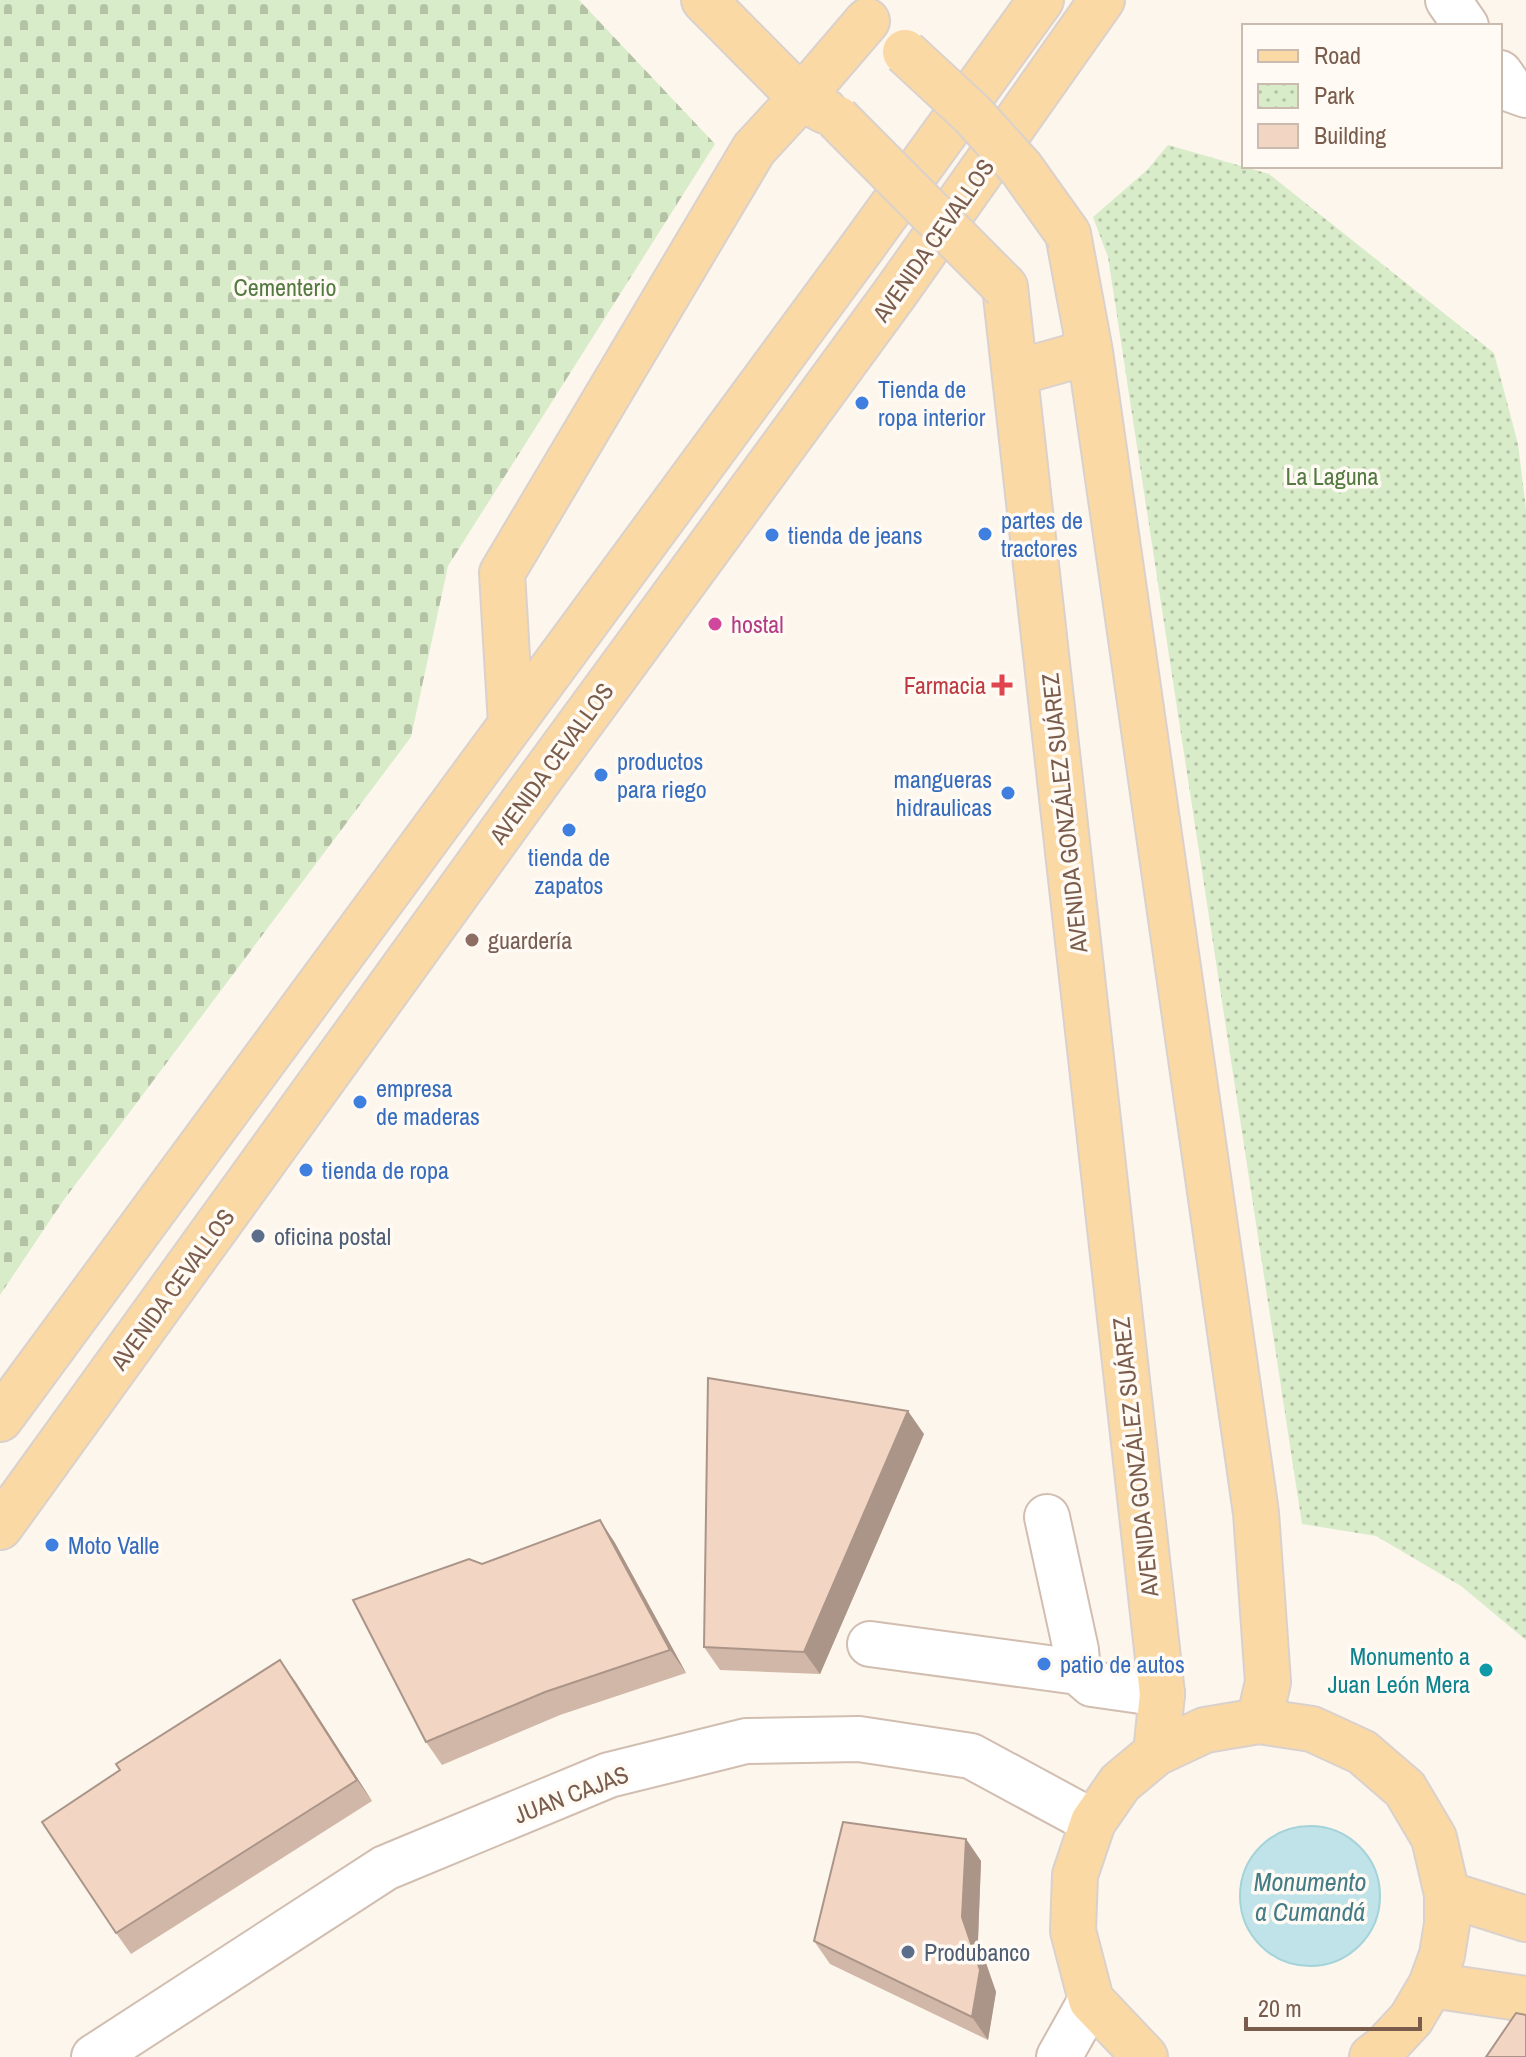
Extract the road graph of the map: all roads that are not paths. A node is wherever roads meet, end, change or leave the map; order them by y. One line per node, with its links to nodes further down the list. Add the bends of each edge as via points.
1 (704, 0): 9 (main road, AVENIDA GONZÁLEZ SUÁREZ)
2 (1041, 0): 12 (main road)
3 (1102, 0): 15 (main road, AVENIDA CEVALLOS)
4 (1448, 0): 6 (street)
5 (856, 11): 9 (main road); 10 (main road, bridge, via 972,114 1021,168 1068,234)
6 (1465, 24)
7 (1502, 76): 8 (street, via 1512,90)
8 (1526, 95)
9 (819, 108): 11 (main road, AVENIDA GONZÁLEZ SUÁREZ, bridge, via 1005,287); 12 (main road, via 754,149 502,573)
10 (1090, 352): 11 (main road); 19 (main road, via 1256,1513 1268,1682)
11 (1015, 373): 18 (main road, AVENIDA GONZÁLEZ SUÁREZ)
12 (511, 724): 13 (main road)
13 (0, 1419)
14 (1047, 1517): 17 (street)
15 (0, 1527)
16 (870, 1644): 17 (street)
17 (1078, 1672): 18 (street, via 1092,1684)
18 (1162, 1694): 20 (main road, AVENIDA GONZÁLEZ SUÁREZ)
19 (1259, 1721): 20 (main road, via 1205,1730); 22 (main road, via 1312,1729 1362,1752 1405,1789 1434,1838)
20 (1156, 1753): 21 (main road, via 1120,1783)
21 (1093, 1822): 26 (main road, via 1075,1875 1073,1931); 27 (street, JUAN CAJAS, via 971,1756 859,1739 746,1741 609,1775 385,1868)
22 (1447, 1894): 23 (main road); 24 (main road, via 1445,1940)
23 (1526, 1919)
24 (1431, 1985): 25 (main road); 30 (main road, via 1411,2019)
25 (1526, 1999)
26 (1091, 2000): 28 (street); 29 (main road)
27 (94, 2057)
28 (1059, 2057)
29 (1145, 2057)
30 (1372, 2057)

